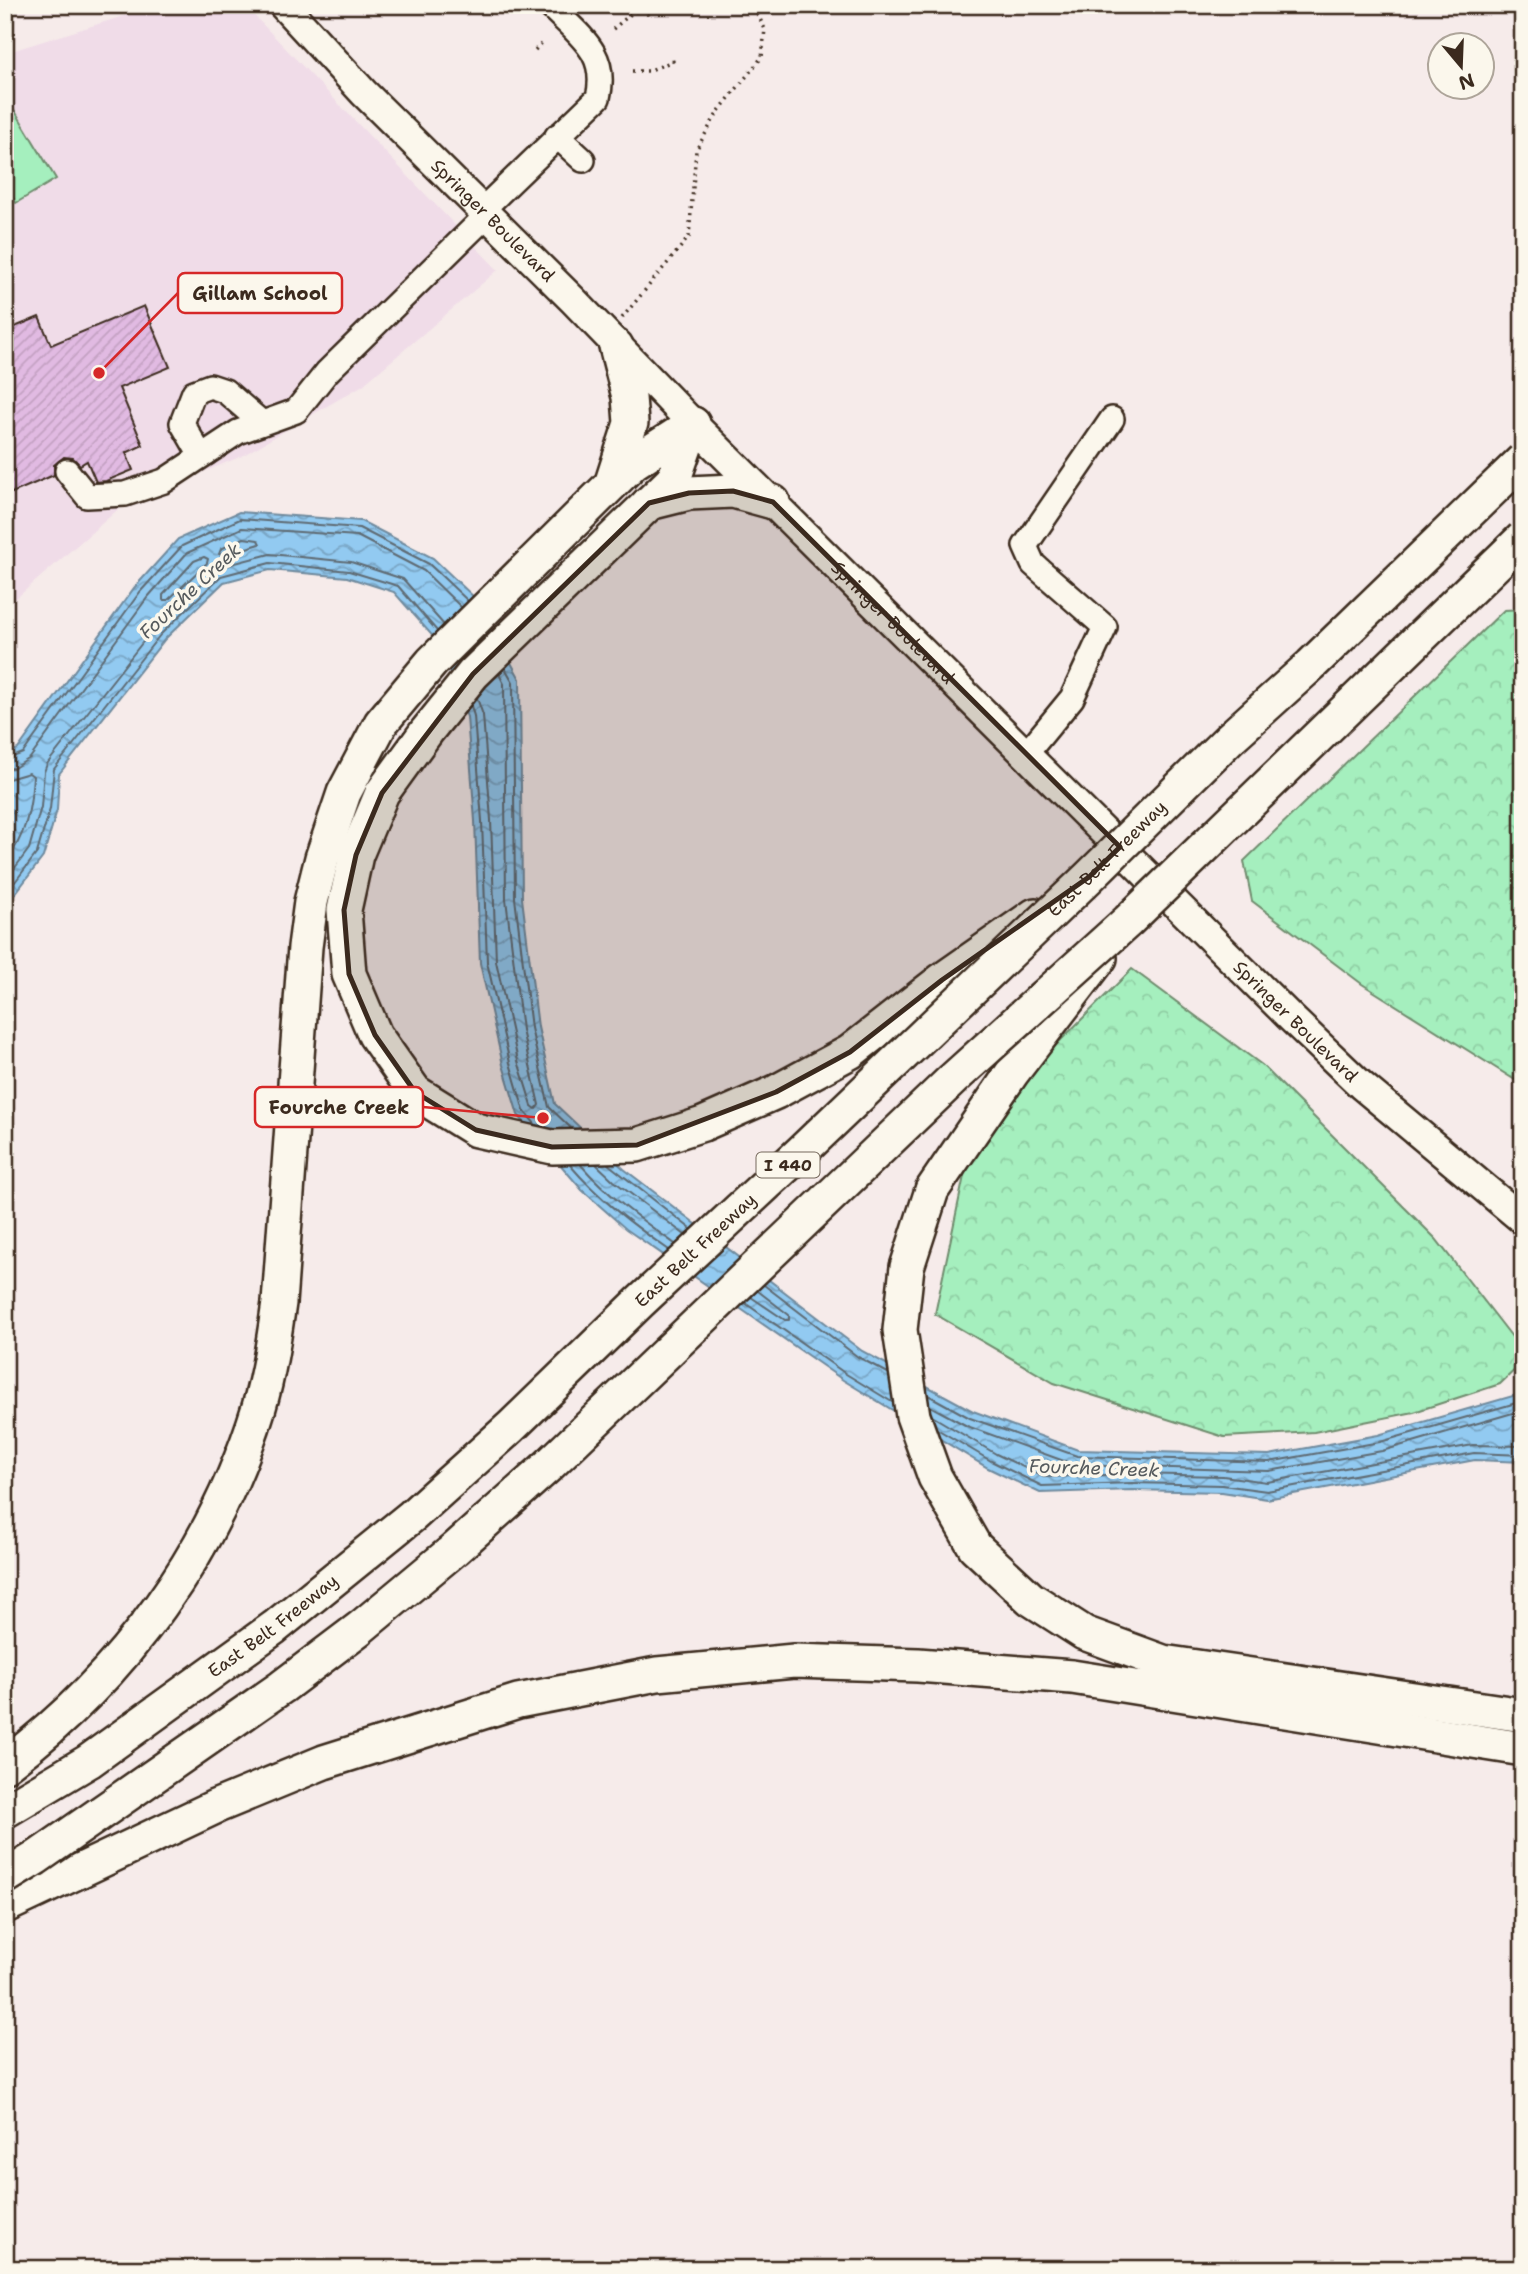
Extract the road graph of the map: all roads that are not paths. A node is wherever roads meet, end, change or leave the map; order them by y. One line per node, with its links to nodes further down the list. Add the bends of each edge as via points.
1 (283, 5): 5 (main road, Springer Boulevard)
2 (549, 5): 3 (street, via 592,50 603,80 598,97)
3 (556, 136): 4 (street); 5 (street)
4 (583, 160)
5 (485, 213): 6 (main road, Springer Boulevard); 8 (street, via 327,372 296,411)
6 (612, 341): 9 (main road, Springer Boulevard); 13 (highway, via 629,397 631,423)
7 (1112, 419): 17 (street, via 1025,546 1033,564 1105,627 1072,698)
8 (262, 424): 10 (street, via 238,432); 10 (street, via 225,391 210,386 194,392 182,423 197,449)
9 (693, 425): 13 (highway, via 633,463); 14 (main road, Springer Boulevard); 15 (highway, via 674,479)
10 (206, 453): 12 (street, via 164,481 125,494 87,496)
11 (1523, 460): 18 (highway, East Belt Freeway / I 440, bridge)
12 (67, 471)
13 (612, 484): 23 (highway, via 432,662 381,723 350,780 321,858 311,902 279,1303 268,1369 243,1453 199,1546 142,1632 36,1742)
14 (773, 502): 15 (highway, via 733,491 689,493); 17 (main road, Springer Boulevard)
15 (649, 503): 18 (highway, bridge, via 473,674 382,793 356,855 344,910 349,974 374,1035 415,1092 476,1130 552,1147 637,1144 690,1128 776,1092 850,1052 942,980)
16 (1523, 538): 19 (highway, I 440, bridge)
17 (1026, 754): 20 (main road, Springer Boulevard, via 1361,1085)
18 (1089, 877): 24 (highway, East Belt Freeway / I 440, bridge, via 511,1427 402,1524 275,1627 89,1761)
19 (1128, 921): 21 (highway, bridge, via 1012,1073 932,1190 907,1267 900,1330 913,1416 935,1477 975,1547 1031,1599 1084,1633 1163,1662); 25 (highway, I 440, bridge, via 953,1079 547,1467 455,1549 282,1687)
20 (1523, 1220)
21 (1523, 1715)
22 (1523, 1749): 26 (highway, via 1072,1677 794,1661 657,1674 518,1701 324,1762 217,1806)
23 (5, 1765)
24 (5, 1811)
25 (5, 1877)
26 (5, 1906)

